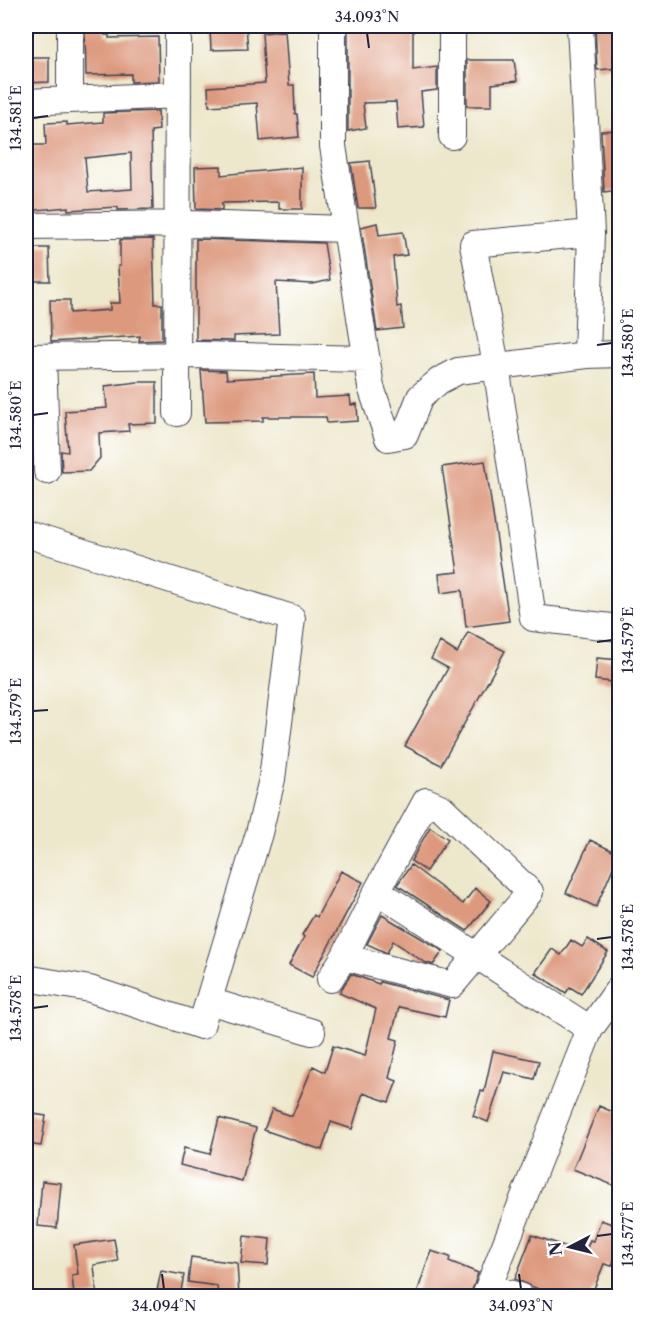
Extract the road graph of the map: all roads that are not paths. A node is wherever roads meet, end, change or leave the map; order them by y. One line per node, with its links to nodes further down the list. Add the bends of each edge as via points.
1 (70, 26): 7 (street)
2 (178, 26): 6 (street)
3 (333, 26): 12 (street, via 333,146)
4 (452, 26): 9 (street)
5 (580, 26): 13 (street)
6 (178, 95): 7 (street); 10 (street)
7 (69, 100): 8 (street)
8 (26, 102)
9 (452, 136)
10 (178, 225): 11 (street); 12 (street); 15 (street)
11 (26, 226)
12 (345, 229): 18 (street)
13 (591, 233): 16 (street); 19 (street, via 473,244)
14 (620, 354): 16 (street)
15 (179, 355): 17 (street); 18 (street); 20 (street)
16 (587, 355): 19 (street)
17 (34, 357): 21 (street)
18 (366, 359): 19 (street, via 370,387 388,438 405,435 420,397 439,381 458,371)
19 (496, 365): 23 (street, via 533,618)
20 (177, 412)
21 (46, 471)
22 (26, 534): 30 (street, via 292,618 272,779)
23 (620, 628)
24 (377, 891): 25 (street); 25 (street, via 426,801 442,808 530,892); 26 (street)
25 (478, 956): 26 (street, via 452,985); 31 (street)
26 (344, 957): 28 (street)
27 (26, 978): 30 (street, via 90,989 201,1026)
28 (330, 979)
29 (620, 987): 31 (street)
30 (209, 1001): 32 (street)
31 (590, 1029): 33 (street)
32 (312, 1032)
33 (488, 1292): 34 (street)
34 (520, 1296)

